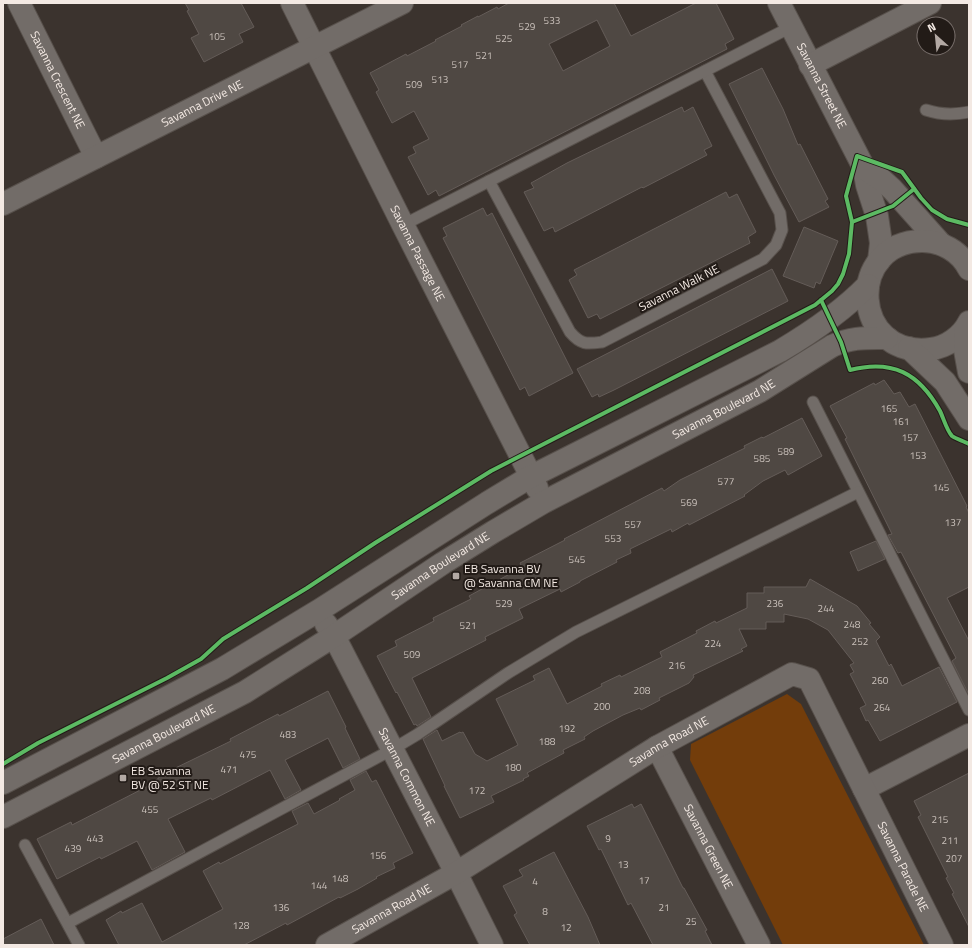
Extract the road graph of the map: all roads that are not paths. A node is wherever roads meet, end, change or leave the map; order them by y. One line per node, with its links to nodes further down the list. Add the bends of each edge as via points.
1 (19, 3): 12 (street, Savanna Crescent NE)
2 (292, 3): 7 (street, Savanna Passage NE)
3 (402, 3): 7 (street, Savanna Drive NE)
4 (779, 3): 6 (street, Savanna Street NE)
5 (930, 3): 8 (street)
6 (791, 27): 8 (street, Savanna Street NE); 9 (lane)
7 (315, 47): 12 (street, Savanna Drive NE); 16 (street, Savanna Passage NE)
8 (810, 65): 13 (street, Savanna Street NE)
9 (705, 71): 14 (lane); 14 (lane, Savanna Walk NE, via 780,213 782,230 776,245 763,259 602,342 585,344 570,332)
10 (926, 110): 11 (lane, via 954,115)
11 (969, 112)
12 (96, 157): 15 (street, Savanna Drive NE)
13 (864, 168): 17 (street, Savanna Street NE, via 882,180); 18 (street, Savanna Street NE, via 877,216 881,243)
14 (489, 181): 16 (lane)
15 (3, 204)
16 (403, 225): 27 (street, Savanna Passage NE)
17 (954, 248): 18 (street, via 928,241 914,241 889,251); 19 (street, Savanna Street NE)
18 (879, 261): 20 (street)
19 (969, 269)
20 (868, 286): 22 (street, via 869,312 875,325); 27 (street, Savanna Boulevard NE, via 849,304 780,351)
21 (967, 325): 23 (street, via 953,341 937,348 919,351); 24 (street, via 965,350)
22 (887, 338): 23 (street); 29 (street, Savanna Boulevard NE, via 858,338 832,346 760,391)
23 (909, 348): 26 (street, via 945,382)
24 (969, 372)
25 (813, 402): 28 (lane)
26 (969, 419)
27 (530, 476): 29 (street, Savanna Passage NE); 30 (street, Savanna Boulevard NE)
28 (858, 492): 32 (lane); 35 (lane, via 576,632 508,673)
29 (544, 502): 31 (street, Savanna Boulevard NE, via 443,563)
30 (318, 611): 31 (street, Savanna Common NE); 36 (street, Savanna Boulevard NE, via 222,669)
31 (334, 636): 35 (street, Savanna Common NE); 38 (street, Savanna Boulevard NE, via 245,692)
32 (969, 710)
33 (969, 735): 37 (street)
34 (657, 747): 37 (street, Savanna Road NE, via 792,674 808,679); 40 (street, Savanna Road NE); 45 (street, Savanna Green NE)
35 (393, 749): 40 (street, Savanna Common NE); 41 (lane)
36 (3, 783)
37 (864, 789): 46 (street, Savanna Parade NE)
38 (3, 817)
39 (25, 844): 41 (lane)
40 (456, 873): 43 (street, Savanna Road NE); 44 (street, Savanna Common NE)
41 (68, 923): 42 (lane)
42 (79, 945)
43 (326, 945)
44 (492, 945)
45 (760, 945)
46 (942, 945)

